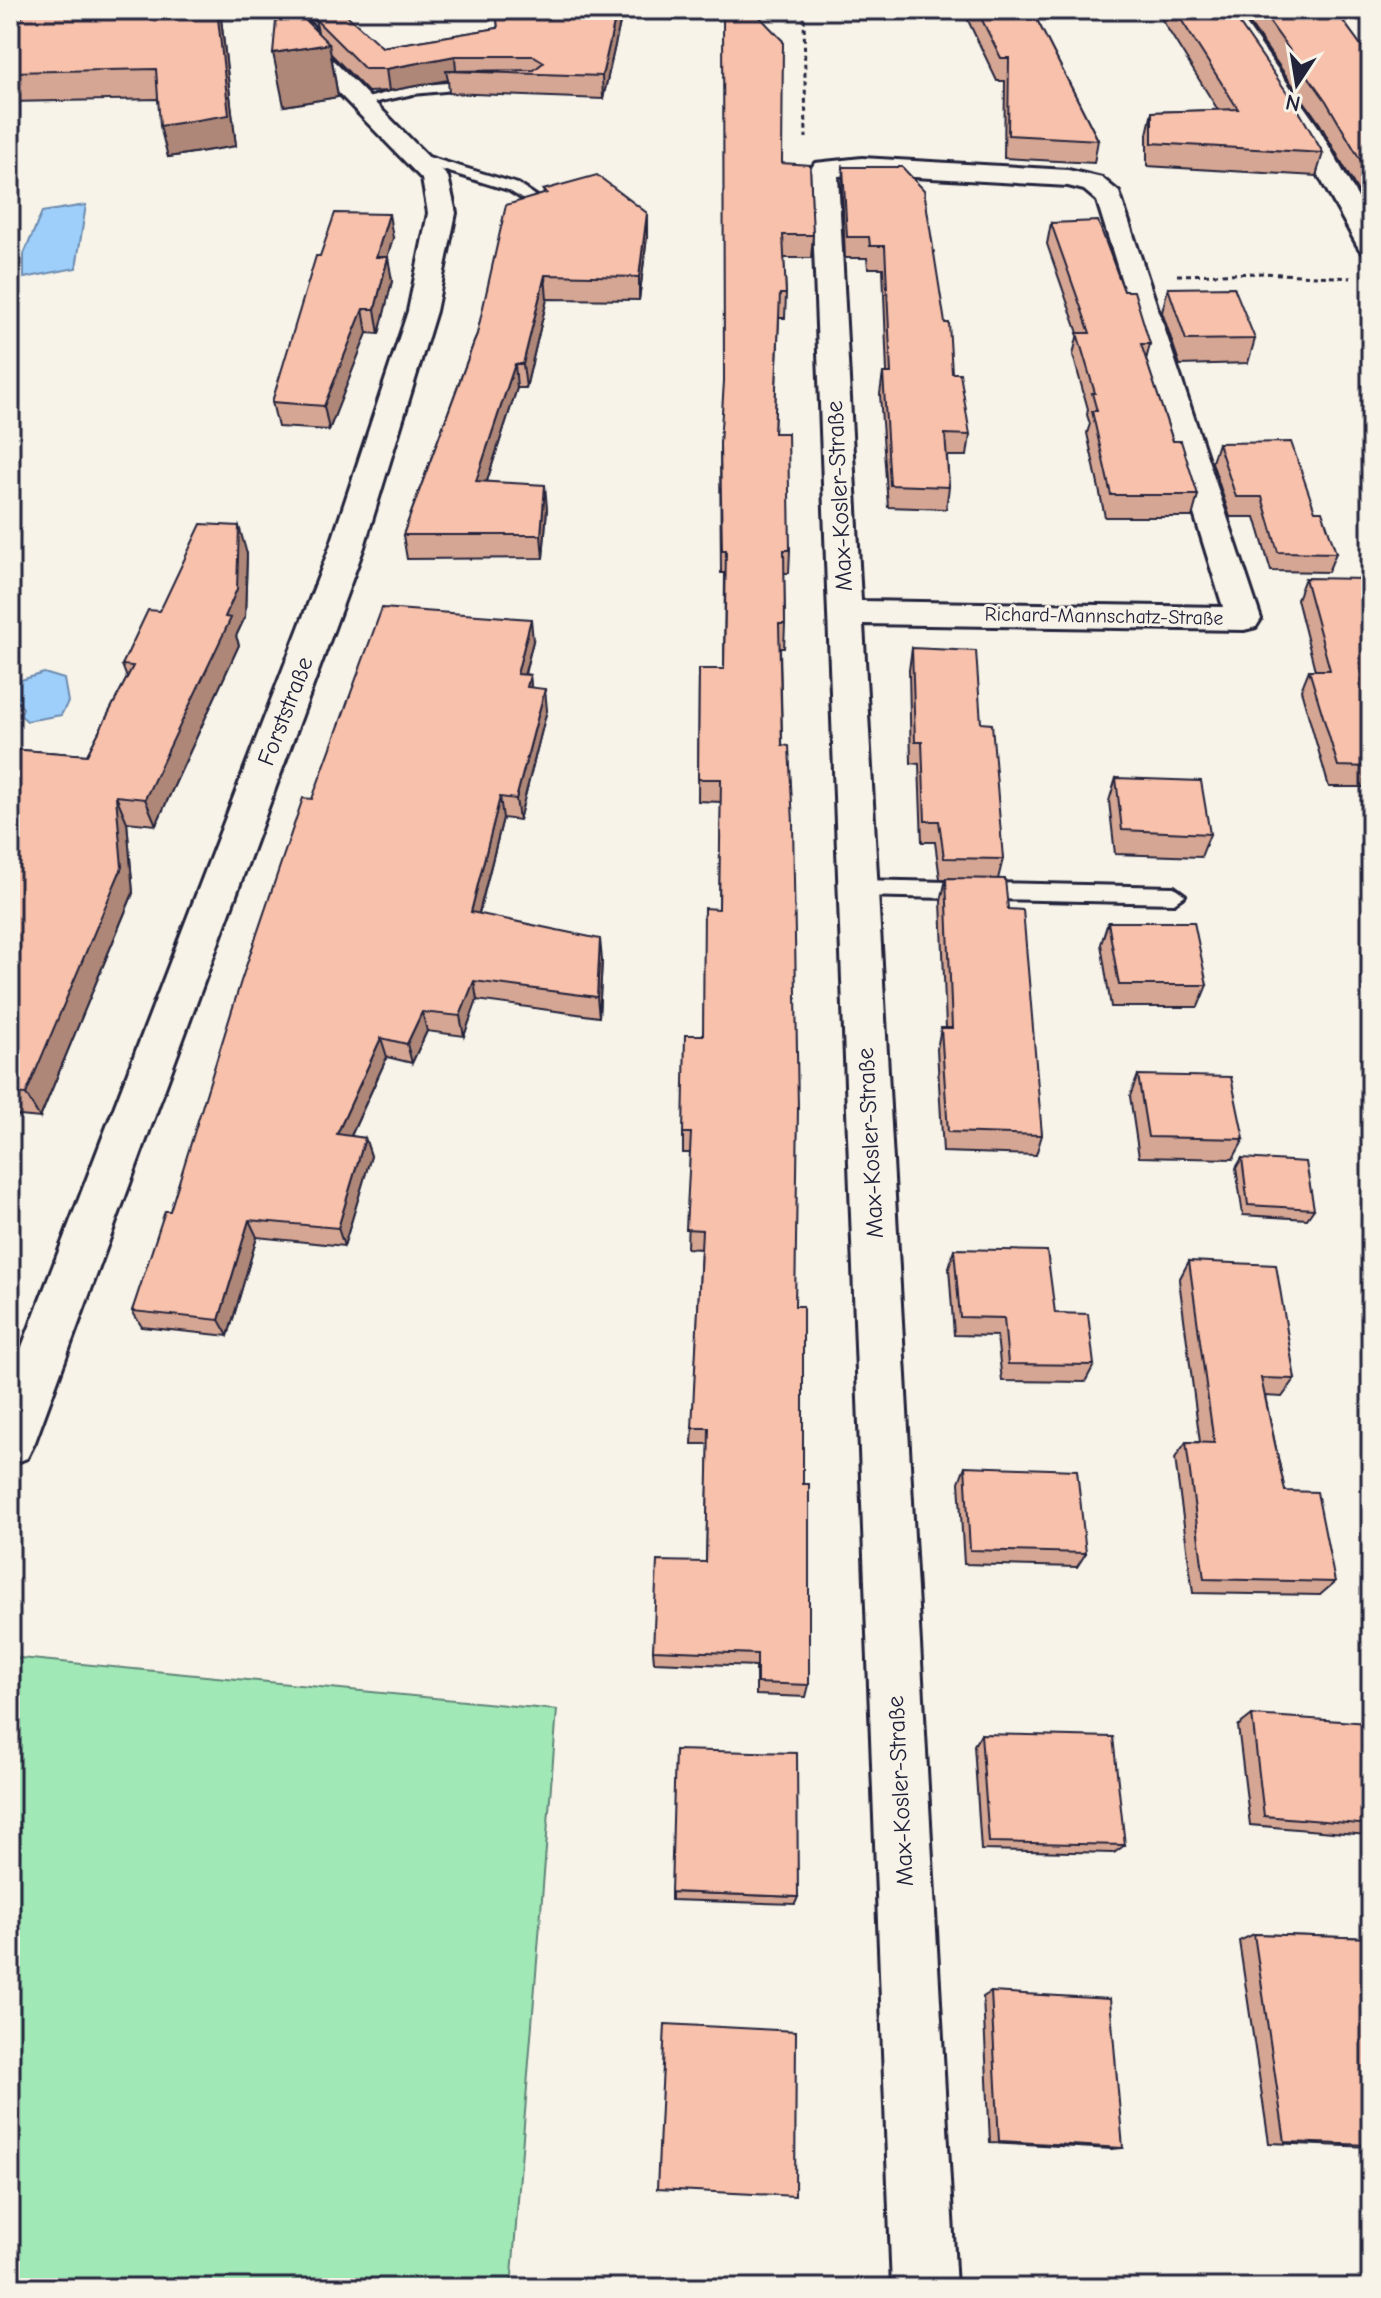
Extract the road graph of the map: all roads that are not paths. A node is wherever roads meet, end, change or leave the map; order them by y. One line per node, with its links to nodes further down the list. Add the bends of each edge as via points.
1 (298, 10): 2 (main road)
2 (306, 10): 3 (main road); 6 (street, Forststraße, via 301,25 305,46)
3 (332, 10)
4 (1224, 10): 10 (street, via 1304,125)
5 (494, 84): 6 (lane, via 413,90)
6 (363, 101): 7 (street, Forststraße)
7 (415, 157): 9 (lane, via 489,178); 14 (street, Forststraße, via 435,177 442,213 417,326 347,547)
8 (824, 169): 11 (street, Max-Kosler-Straße); 11 (street, Richard-Mannschatz-Straße, via 862,166 1068,178 1093,184 1109,198 1244,619)
9 (544, 206)
10 (1371, 245)
11 (844, 612): 12 (street, Max-Kosler-Straße)
12 (858, 888): 13 (lane); 15 (street, Max-Kosler-Straße)
13 (1174, 895)
14 (10, 1442)
15 (924, 2288)

